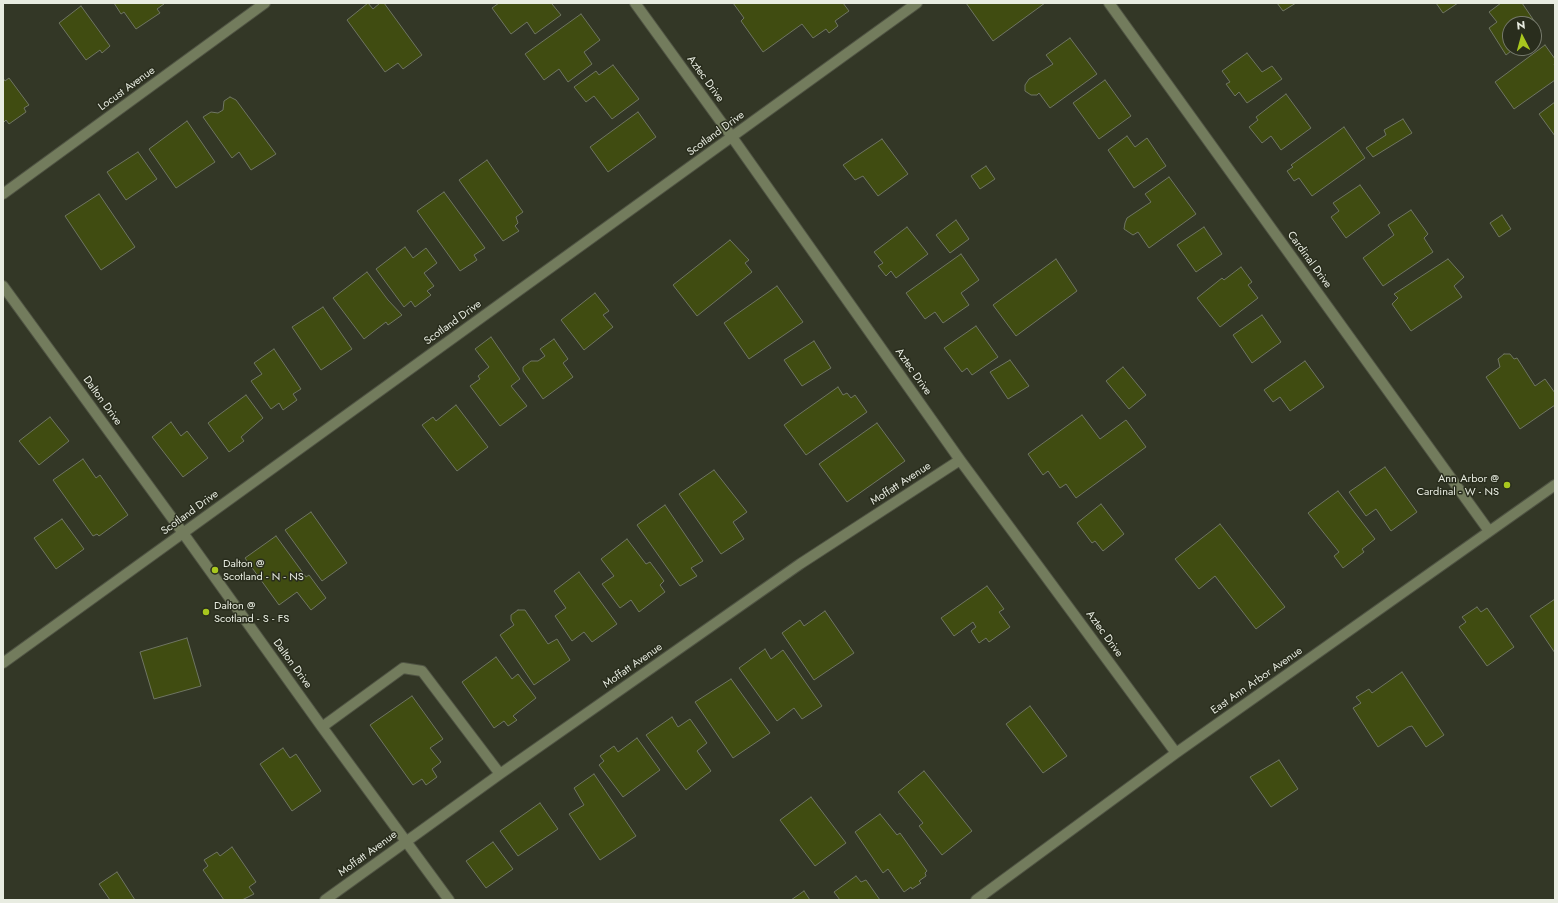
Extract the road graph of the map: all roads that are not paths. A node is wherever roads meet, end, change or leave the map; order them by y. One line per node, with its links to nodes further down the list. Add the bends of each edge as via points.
1 (265, 3): 6 (street, Locust Avenue)
2 (635, 3): 5 (street, Aztec Drive)
3 (917, 3): 5 (street, Scotland Drive)
4 (1109, 3): 10 (street, Cardinal Drive)
5 (732, 137): 8 (street, Aztec Drive); 11 (street, Scotland Drive)
6 (3, 194)
7 (3, 286): 11 (street, Dalton Drive)
8 (960, 460): 14 (street, Aztec Drive); 15 (street, Moffatt Avenue, via 800,564)
9 (1555, 485): 10 (street, East Ann Arbor Avenue)
10 (1489, 531): 14 (street, East Ann Arbor Avenue)
11 (183, 533): 12 (street, Scotland Drive); 13 (street, Dalton Drive)
12 (3, 663)
13 (322, 727): 15 (street, via 404,668 422,671); 16 (street, Dalton Drive)
14 (1176, 753): 19 (street, East Ann Arbor Avenue)
15 (500, 774): 16 (street, Moffatt Avenue)
16 (406, 841): 17 (street, Moffatt Avenue); 18 (street, Dalton Drive)
17 (325, 900)
18 (449, 900)
19 (976, 900)

